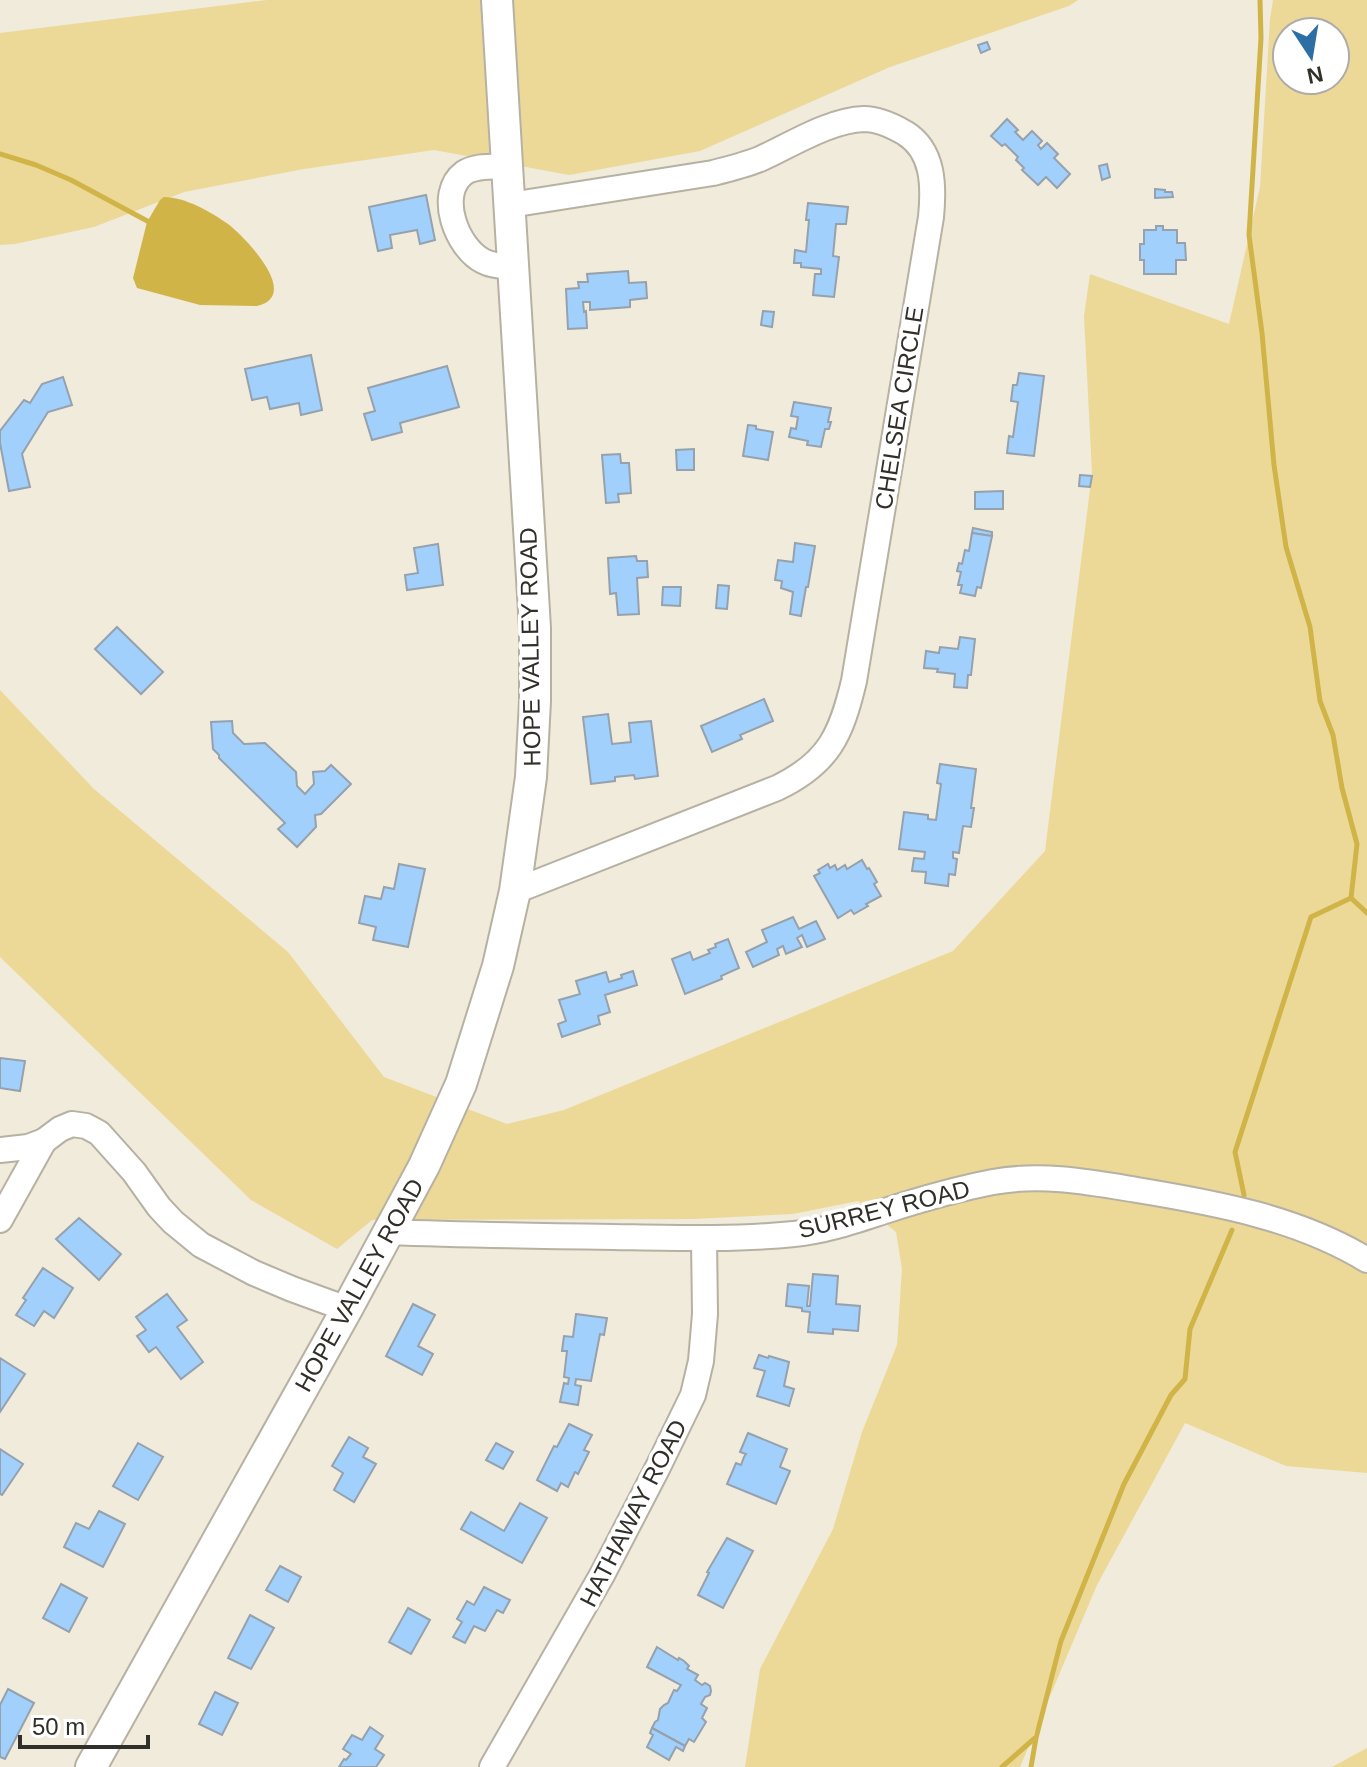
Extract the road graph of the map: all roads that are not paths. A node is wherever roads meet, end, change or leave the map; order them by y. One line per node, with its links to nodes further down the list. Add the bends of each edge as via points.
1 (497, 0): 2 (main road, HOPE VALLEY ROAD)
2 (508, 166): 3 (main road, HOPE VALLEY ROAD); 4 (street, via 464,173 454,187 452,210 472,254 489,264)
3 (510, 205): 4 (main road, HOPE VALLEY ROAD); 5 (street, CHELSEA CIRCLE, via 725,170 829,127 866,119 895,128 919,145 933,189 854,681 835,739 795,780)
4 (514, 267): 5 (main road, HOPE VALLEY ROAD, via 535,701)
5 (515, 891): 9 (main road, HOPE VALLEY ROAD, via 461,1084)
6 (44, 1141): 7 (street); 8 (street); 12 (street, via 72,1124 99,1133 159,1207 201,1245 254,1273)
7 (0, 1150)
8 (0, 1220)
9 (389, 1232): 10 (street, SURREY ROAD); 12 (main road, HOPE VALLEY ROAD)
10 (704, 1238): 11 (street, SURREY ROAD, via 819,1230 941,1193 1041,1178 1084,1181 1260,1216 1309,1231); 14 (street, HATHAWAY ROAD, via 705,1314 693,1395 602,1575)
11 (1367, 1260)
12 (347, 1309): 13 (main road, HOPE VALLEY ROAD)
13 (91, 1767)
14 (492, 1767)

